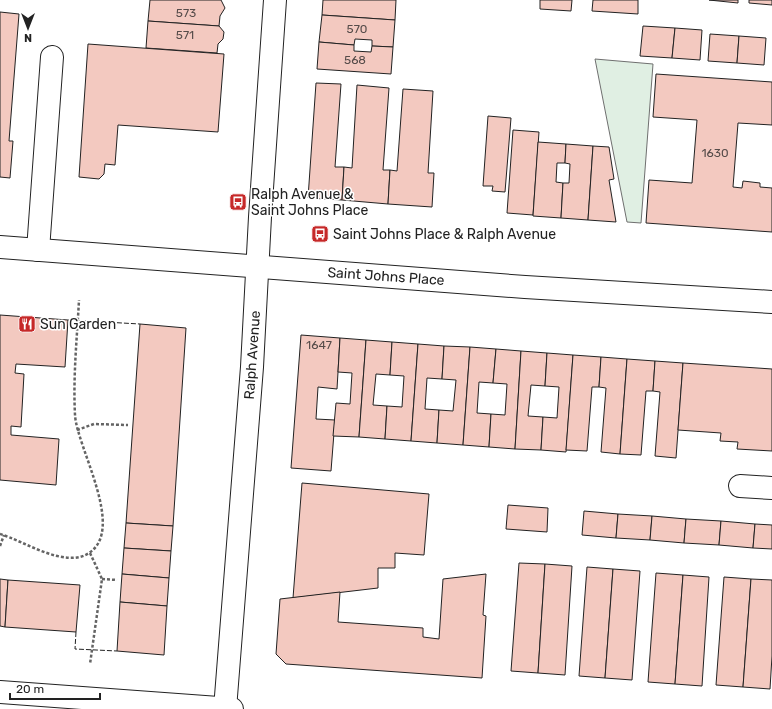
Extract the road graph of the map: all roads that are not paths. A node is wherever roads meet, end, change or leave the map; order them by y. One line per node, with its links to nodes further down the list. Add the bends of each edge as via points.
1 (275, 0): 5 (street, Ralph Avenue)
2 (52, 57): 4 (street)
3 (0, 247): 4 (street, Saint Johns Place)
4 (38, 250): 5 (street, Saint Johns Place)
5 (258, 267): 6 (street, Saint Johns Place); 10 (street, Ralph Avenue)
6 (772, 302)
7 (740, 486): 8 (street)
8 (772, 488)
9 (0, 692): 10 (street)
10 (225, 709): 11 (street)
11 (232, 709)

